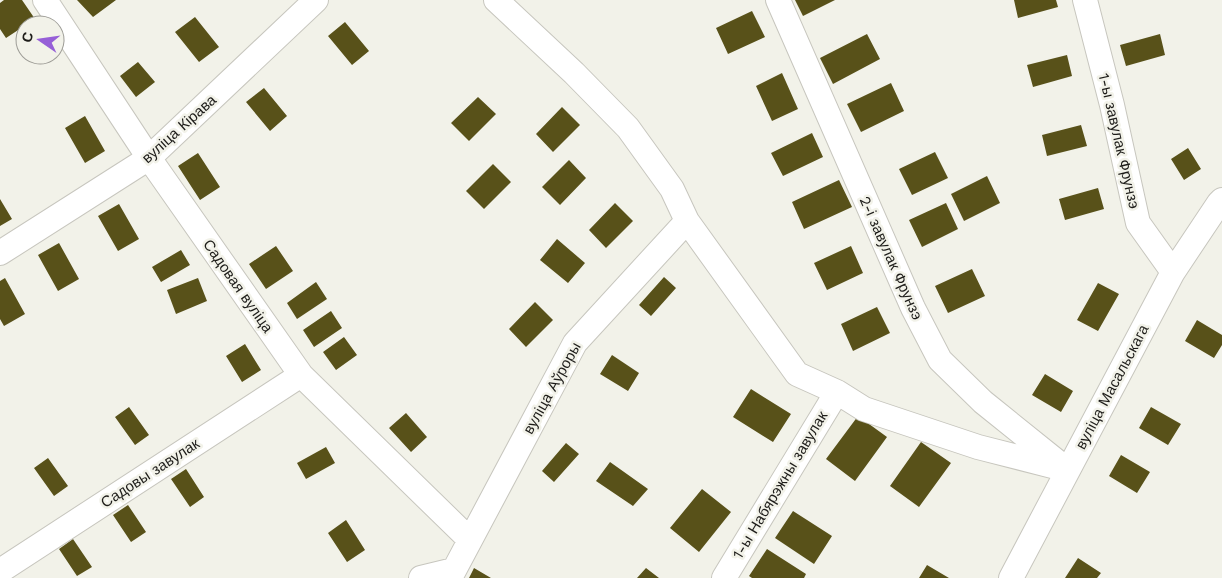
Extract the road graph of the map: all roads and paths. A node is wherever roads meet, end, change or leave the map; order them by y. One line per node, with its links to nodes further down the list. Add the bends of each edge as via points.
1 (45, 0): 6 (street, Садовая вуліца)
2 (316, 0): 6 (street, вуліца Кірава)
3 (496, 0): 8 (street, via 628,128 672,189)
4 (778, 0): 13 (street, 2-і завулак Фрунзэ, via 913,308 940,360 983,402)
5 (1085, 0): 10 (street, 1-ы завулак Фрунзэ, via 1138,222)
6 (149, 158): 9 (street, вуліца Кірава); 11 (street, Садовая вуліца)
7 (1222, 200): 10 (street, вуліца Масальскага)
8 (687, 221): 12 (street, via 798,374); 14 (street, вуліца Аўроры, via 576,343)
9 (0, 253)
10 (1173, 272): 13 (street, вуліца Масальскага)
11 (300, 375): 14 (street, Садовая вуліца); 15 (street, Садовы завулак)
12 (837, 392): 13 (street, via 864,409 978,447); 18 (street, 1-ы Набярэжны завулак)
13 (1068, 470): 19 (street, вуліца Масальскага)
14 (470, 540): 16 (street, вуліца Аўроры)
15 (0, 571)
16 (452, 574): 17 (street)
17 (421, 578)
18 (724, 578)
19 (1010, 578)

